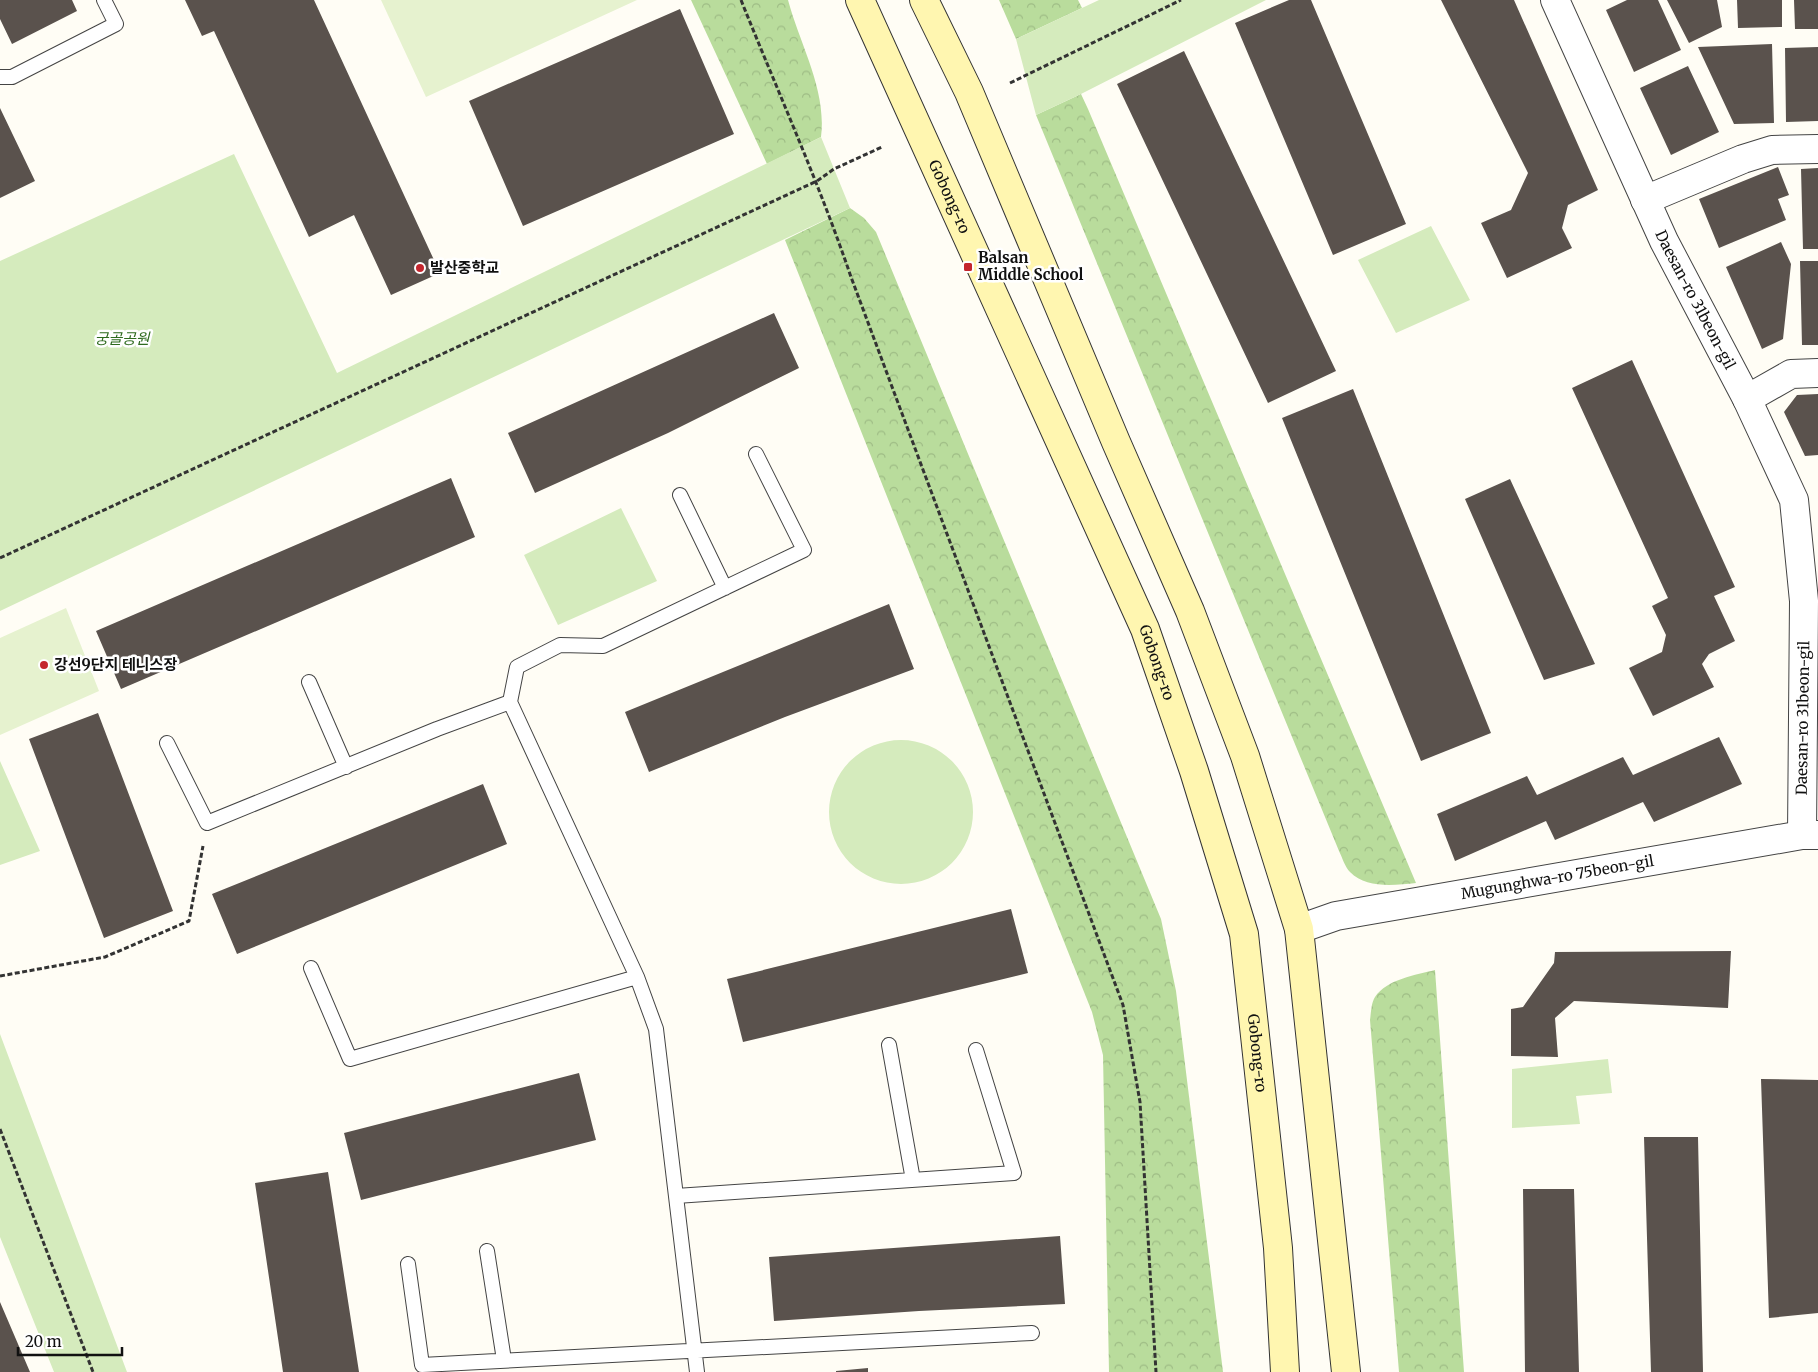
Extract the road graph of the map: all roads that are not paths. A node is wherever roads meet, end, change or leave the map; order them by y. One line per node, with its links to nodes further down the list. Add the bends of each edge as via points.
1 (104, 0): 5 (lane, via 116,24 12,77)
2 (860, 0): 32 (main road, Gobong-ro, via 1144,629 1194,771 1242,924 1278,1248)
3 (924, 0): 19 (main road, via 969,92 1190,612 1245,756)
4 (1555, 0): 7 (street, Daesan-ro 31beon-gil)
5 (0, 77)
6 (1818, 149): 7 (street, via 1772,150)
7 (1646, 200): 9 (street, Daesan-ro 31beon-gil, via 1664,242)
8 (1818, 374): 9 (street, via 1791,374)
9 (1747, 399): 13 (street, Daesan-ro 31beon-gil, via 1794,500)
10 (756, 454): 12 (lane, via 804,550)
11 (680, 495): 12 (lane)
12 (725, 588): 15 (lane, via 603,646 560,645 517,667)
13 (1811, 600): 18 (street, Daesan-ro 31beon-gil)
14 (309, 682): 17 (lane)
15 (510, 702): 17 (lane, via 437,728); 21 (lane)
16 (167, 743): 17 (lane, via 207,822)
17 (346, 767)
18 (1810, 835): 19 (street, Mugunghwa-ro 75beon-gil, via 1336,916)
19 (1299, 929): 33 (main road)
20 (311, 968): 21 (lane, via 350,1059)
21 (637, 977): 25 (lane, via 656,1029)
22 (889, 1045): 24 (lane)
23 (976, 1050): 24 (lane, via 1014,1173)
24 (912, 1180): 25 (lane)
25 (676, 1196): 29 (lane)
26 (487, 1251): 30 (lane)
27 (408, 1264): 30 (lane, via 422,1365)
28 (1032, 1333): 29 (lane)
29 (694, 1349): 30 (lane); 31 (lane)
30 (504, 1360)
31 (697, 1372)
32 (1285, 1372)
33 (1346, 1372)

